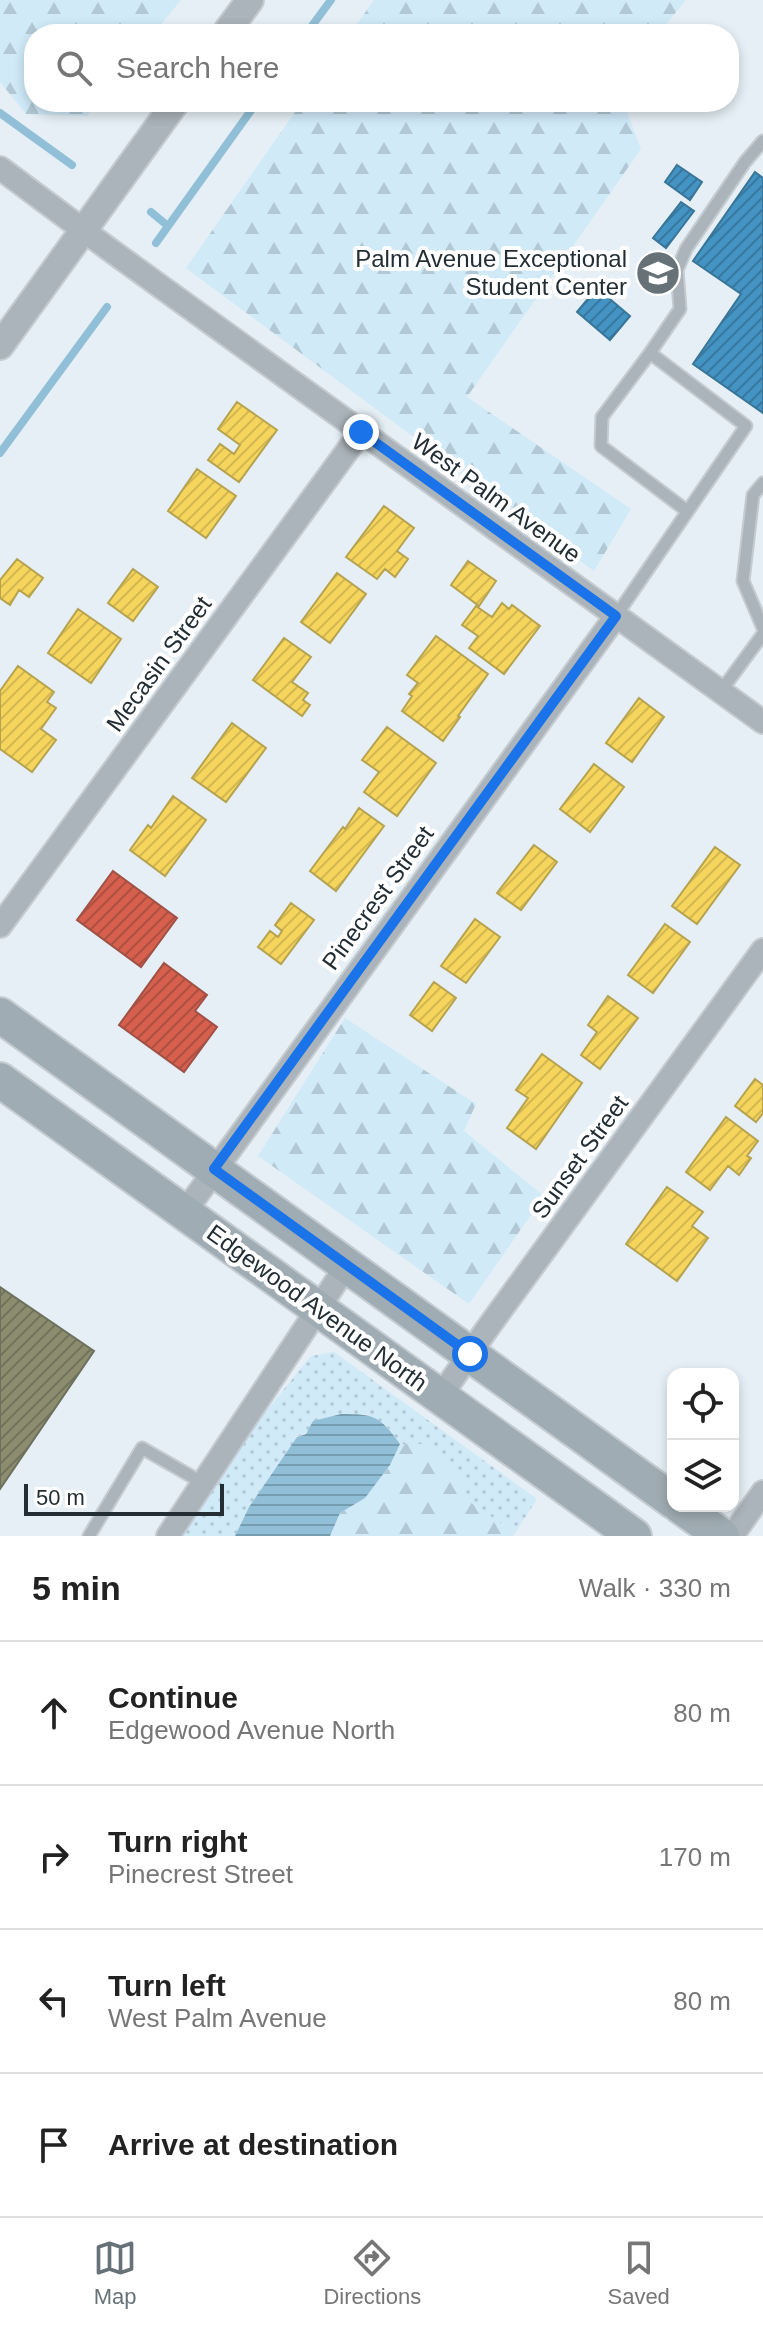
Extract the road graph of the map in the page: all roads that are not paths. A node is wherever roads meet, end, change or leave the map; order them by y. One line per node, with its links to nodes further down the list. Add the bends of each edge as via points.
1 (250, 0): 2 (street)
2 (232, 24)
3 (169, 112): 6 (street)
4 (763, 141): 8 (lane, via 686,249 677,270 680,309)
5 (0, 168): 6 (street, West Palm Avenue)
6 (84, 230): 7 (street); 9 (street, West Palm Avenue)
7 (0, 346)
8 (650, 353): 11 (lane, via 602,417 601,446); 11 (lane, via 746,426)
9 (361, 432): 12 (street, West Palm Avenue); 17 (street, Mecasin Street)
10 (763, 483): 13 (lane, via 753,495 743,581)
11 (687, 511): 12 (lane)
12 (616, 616): 15 (street, West Palm Avenue); 21 (street, Pinecrest Street)
13 (763, 628)
14 (763, 634): 15 (lane)
15 (721, 691): 16 (street, West Palm Avenue)
16 (763, 722)
17 (0, 926)
18 (763, 950): 25 (street, Sunset Street)
19 (0, 1015): 21 (main road)
20 (0, 1080): 22 (main road, Edgewood Avenue North)
21 (214, 1169): 22 (street, Pinecrest Street); 23 (main road)
22 (184, 1213): 24 (main road, Edgewood Avenue North)
23 (347, 1265): 24 (street); 25 (main road)
24 (318, 1309): 26 (main road, Edgewood Avenue North); 27 (street)
25 (470, 1354): 26 (street, Sunset Street); 29 (main road)
26 (440, 1397): 33 (main road, Edgewood Avenue North)
27 (203, 1483): 31 (lane, via 142,1448); 32 (street)
28 (763, 1492): 35 (street)
29 (667, 1497)
30 (688, 1512): 34 (main road)
31 (89, 1536)
32 (168, 1536)
33 (634, 1536)
34 (722, 1536)
35 (732, 1536)

